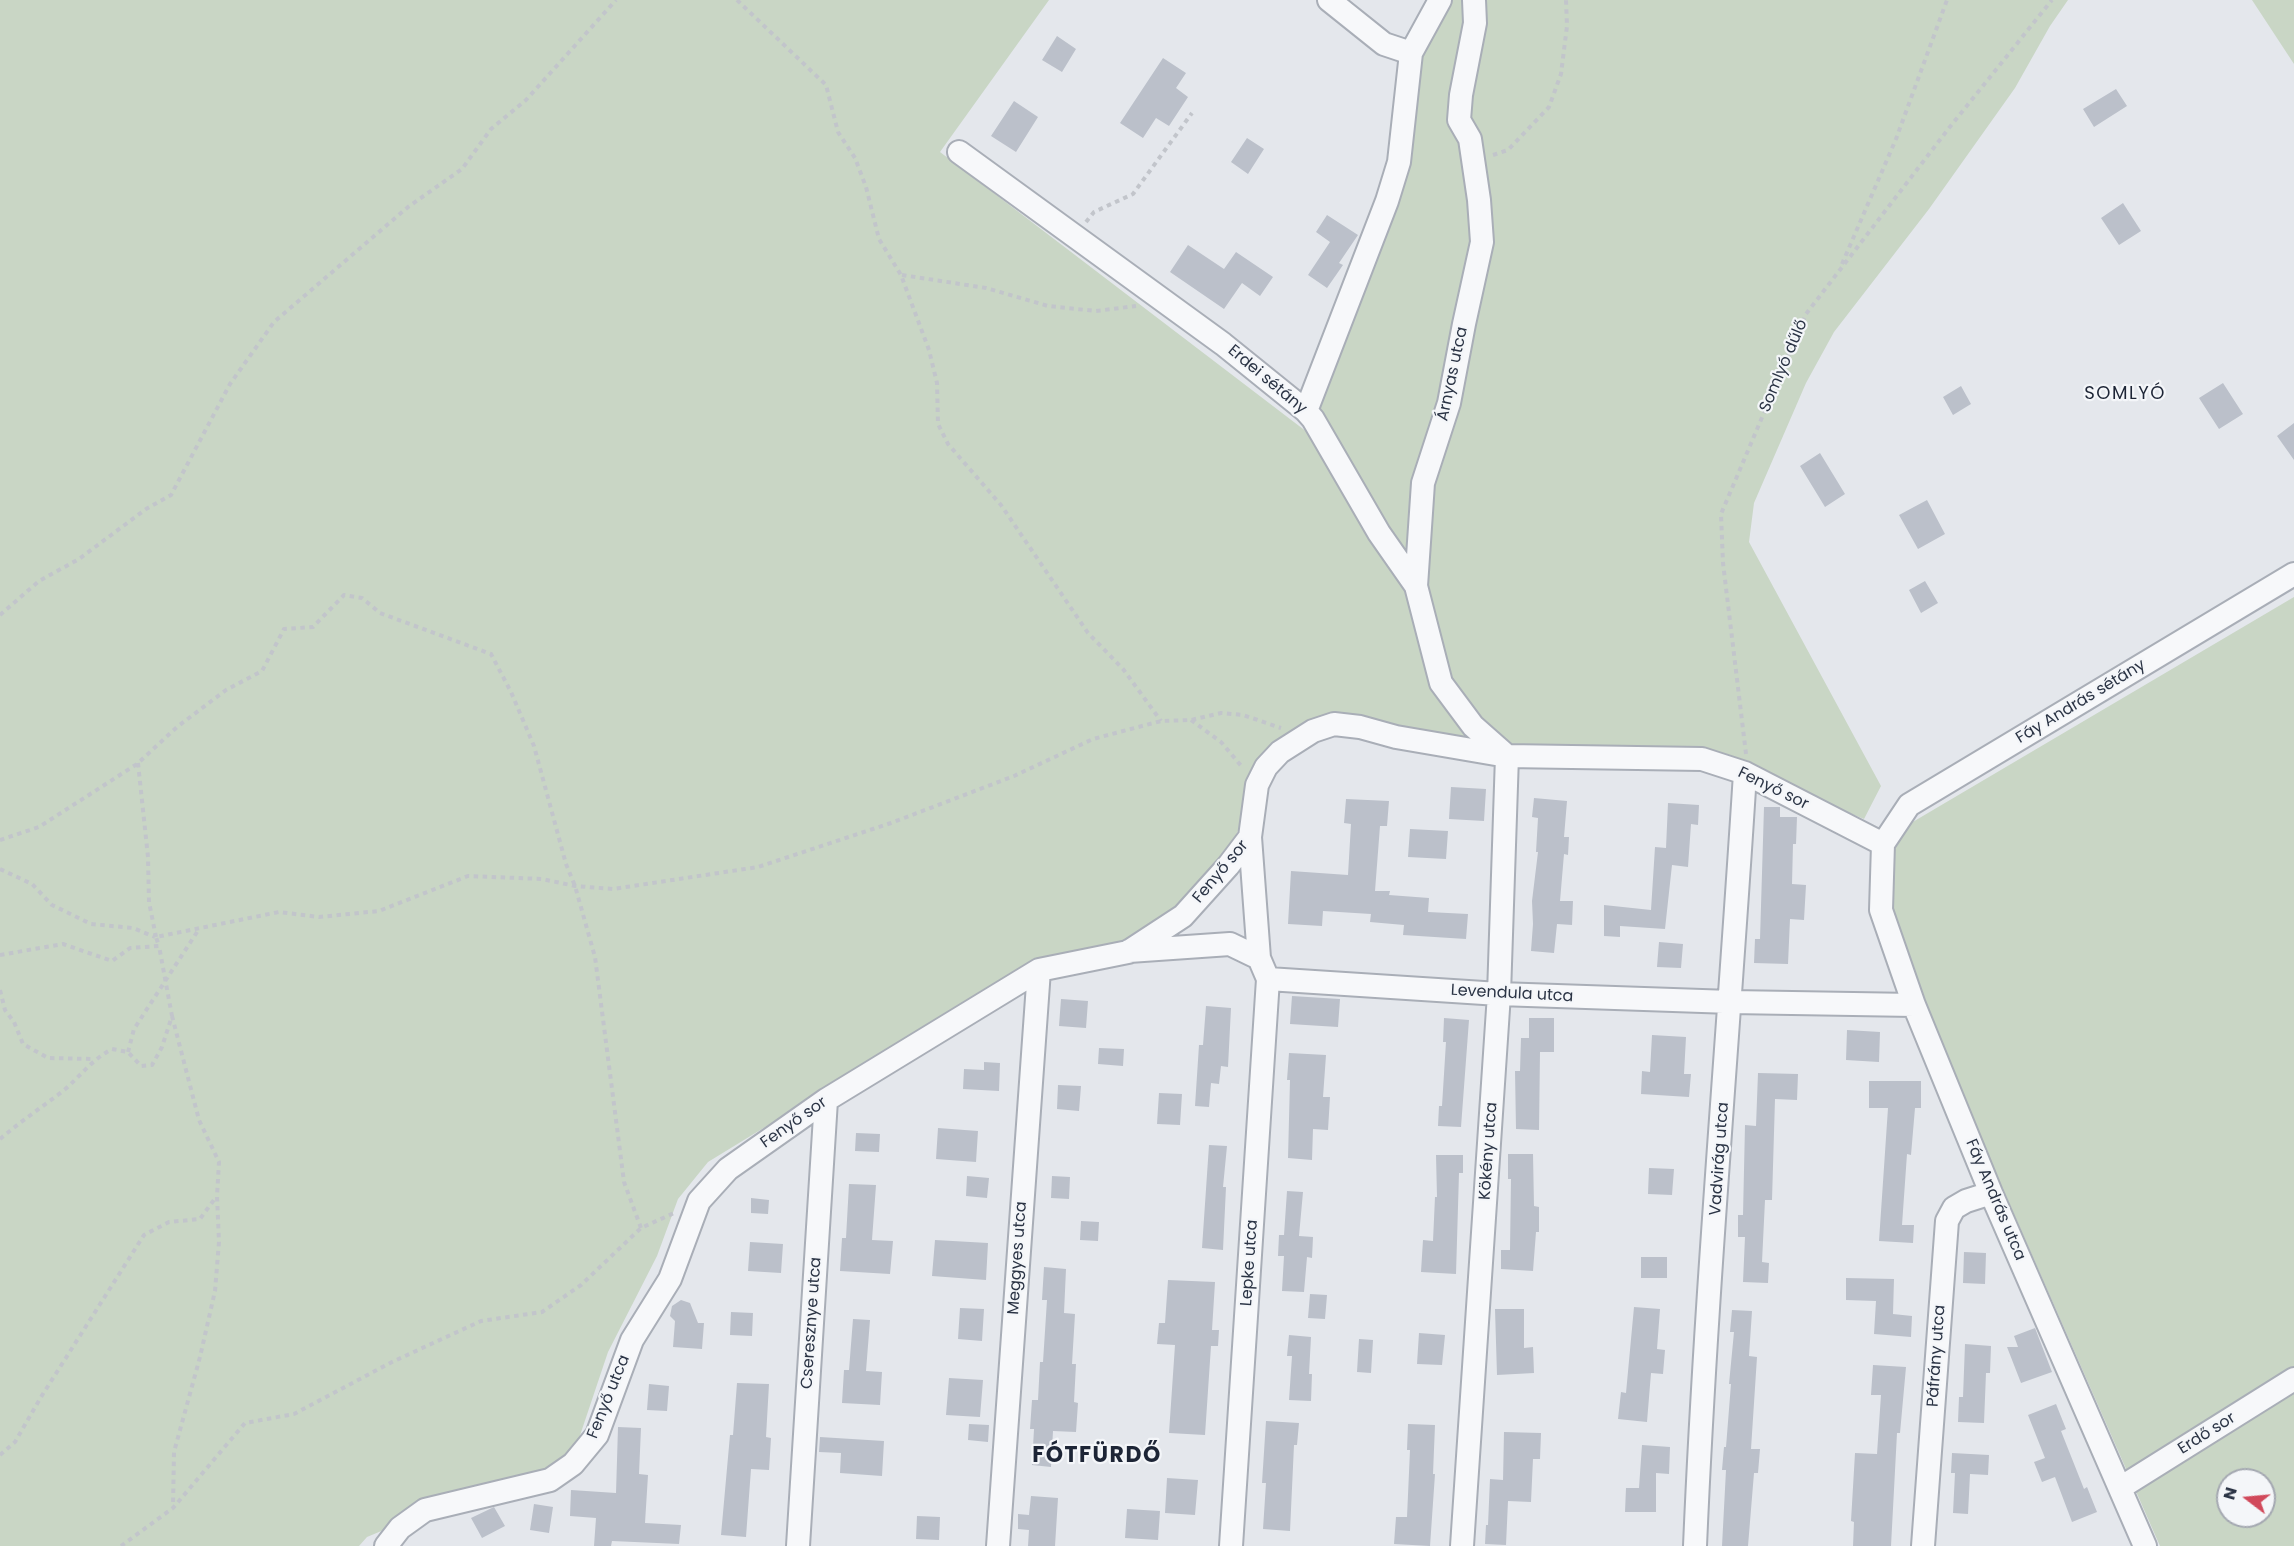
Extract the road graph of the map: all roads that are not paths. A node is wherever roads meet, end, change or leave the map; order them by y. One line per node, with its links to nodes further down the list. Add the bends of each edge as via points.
1 (1329, 0): 4 (street, via 1384,44)
2 (1440, 0): 4 (street)
3 (1474, 0): 8 (street, Árnyas utca, via 1475,23 1460,120 1470,138 1482,242 1449,403 1423,483)
4 (1411, 53): 6 (street, via 1399,162)
5 (959, 152): 6 (street, Erdei sétány, via 1223,344)
6 (1306, 411): 8 (street, Erdei sétány, via 1379,533)
7 (2294, 574): 12 (street, Fáy András sétány, via 1909,806)
8 (1416, 586): 9 (street, Erdei sétány, via 1441,683 1473,726)
9 (1507, 756): 10 (street, Fenyő sor, via 1702,759); 11 (street, Fenyő sor, via 1334,724 1312,731 1266,766 1257,785); 17 (street, Kökény utca)
10 (1745, 772): 12 (street, Fenyő sor); 18 (street, Vadvirág utca)
11 (1250, 837): 13 (street, Fenyő sor, via 1183,916); 14 (street)
12 (1883, 844): 19 (street, Fáy András utca, via 1881,909)
13 (1128, 951): 14 (street, via 1230,944); 15 (street, Fenyő sor)
14 (1259, 958): 16 (street)
15 (1039, 970): 20 (street, Fenyő sor); 27 (street, Meggyes utca)
16 (1268, 979): 17 (street, Levendula utca); 28 (street, Lepke utca)
17 (1499, 994): 18 (street, Levendula utca); 29 (street, Kökény utca)
18 (1731, 1002): 19 (street, Levendula utca); 30 (street, Vadvirág utca)
19 (1914, 1005): 21 (street, Fáy András utca)
20 (826, 1100): 22 (street, Fenyő sor, via 728,1169); 26 (street, Cseresznye utca)
21 (1991, 1193): 24 (street, Fáy András utca); 31 (street, Páfrány utca, via 1954,1208 1947,1221)
22 (699, 1201): 25 (street, Fenyő utca, via 670,1279 632,1340 597,1435 573,1464 550,1480 425,1510 399,1528)
23 (2294, 1379): 24 (street, Erdő sor)
24 (2120, 1488): 32 (street, Fáy András utca)
25 (386, 1546)
26 (798, 1546)
27 (998, 1546)
28 (1231, 1546)
29 (1462, 1546)
30 (1695, 1546)
31 (1923, 1546)
32 (2145, 1546)

